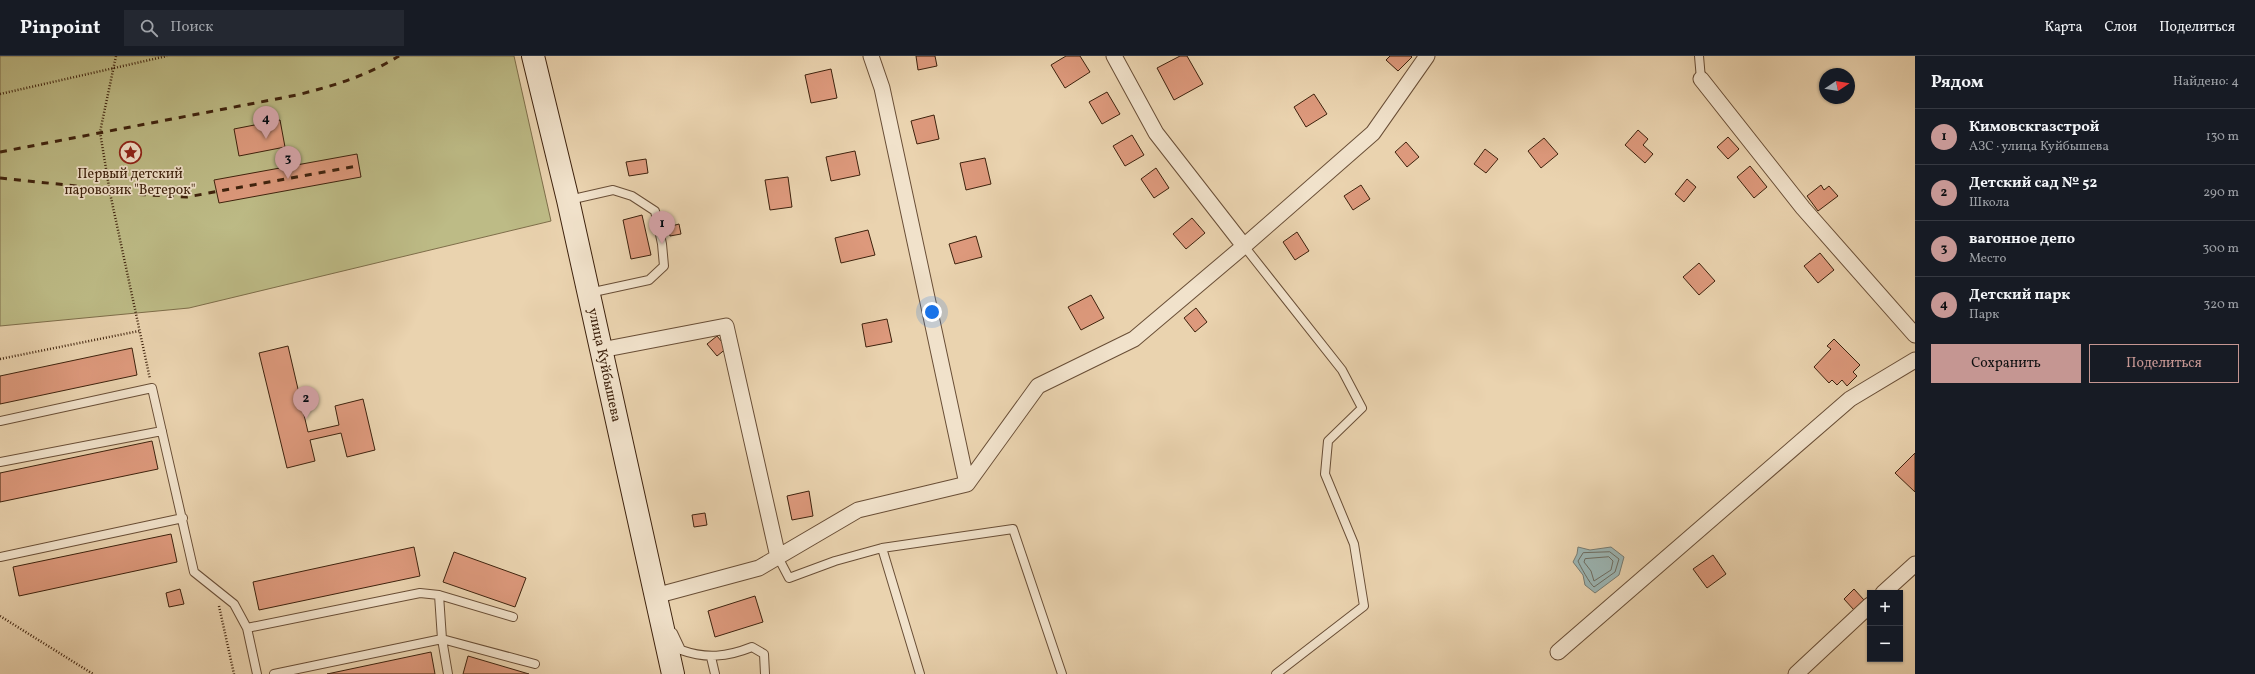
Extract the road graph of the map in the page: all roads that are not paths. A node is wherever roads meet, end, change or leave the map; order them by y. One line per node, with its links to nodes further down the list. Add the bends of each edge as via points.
1 (533, 56): 7 (main road, улица Куйбышева)
2 (871, 56): 16 (street, via 882,88)
3 (1114, 56): 8 (street, via 1156,133)
4 (1427, 56): 8 (street, via 1373,133)
5 (1699, 56): 6 (lane)
6 (1701, 79): 10 (street, via 1803,208)
7 (568, 200): 9 (main road, улица Куйбышева); 9 (lane, via 613,190 632,196 655,211 664,266 649,280)
8 (1244, 246): 16 (street, via 1134,339 1038,386); 40 (lane, via 1342,370 1362,408 1328,441 1325,474 1354,544 1364,606)
9 (588, 293): 11 (main road, улица Куйбышева)
10 (1915, 335)
11 (601, 350): 20 (street, via 726,326); 24 (main road, улица Куйбышева)
12 (1915, 360): 29 (street, via 1850,399)
13 (0, 420): 14 (lane, via 152,388)
14 (162, 431): 15 (lane); 17 (lane)
15 (0, 462)
16 (967, 484): 20 (street, via 858,510)
17 (183, 518): 19 (lane); 27 (lane, via 194,572 234,604)
18 (882, 548): 20 (lane, via 835,561 789,578); 38 (lane); 39 (lane, via 1013,529)
19 (0, 557)
20 (778, 557): 24 (street, via 760,568)
21 (1915, 564): 22 (street)
22 (1886, 590)
23 (439, 595): 26 (lane); 27 (lane, via 420,593 393,597); 28 (lane)
24 (656, 596): 30 (lane, via 681,650); 35 (main road, улица Куйбышева)
25 (1867, 608): 41 (street)
26 (513, 617)
27 (247, 628): 32 (lane)
28 (442, 639): 31 (lane); 33 (lane); 34 (lane)
29 (1558, 652)
30 (711, 657): 36 (lane); 37 (lane, via 752,647 764,654)
31 (535, 664)
32 (257, 674)
33 (274, 674)
34 (448, 674)
35 (673, 674)
36 (715, 674)
37 (765, 674)
38 (920, 674)
39 (1062, 674)
40 (1276, 674)
41 (1796, 674)

